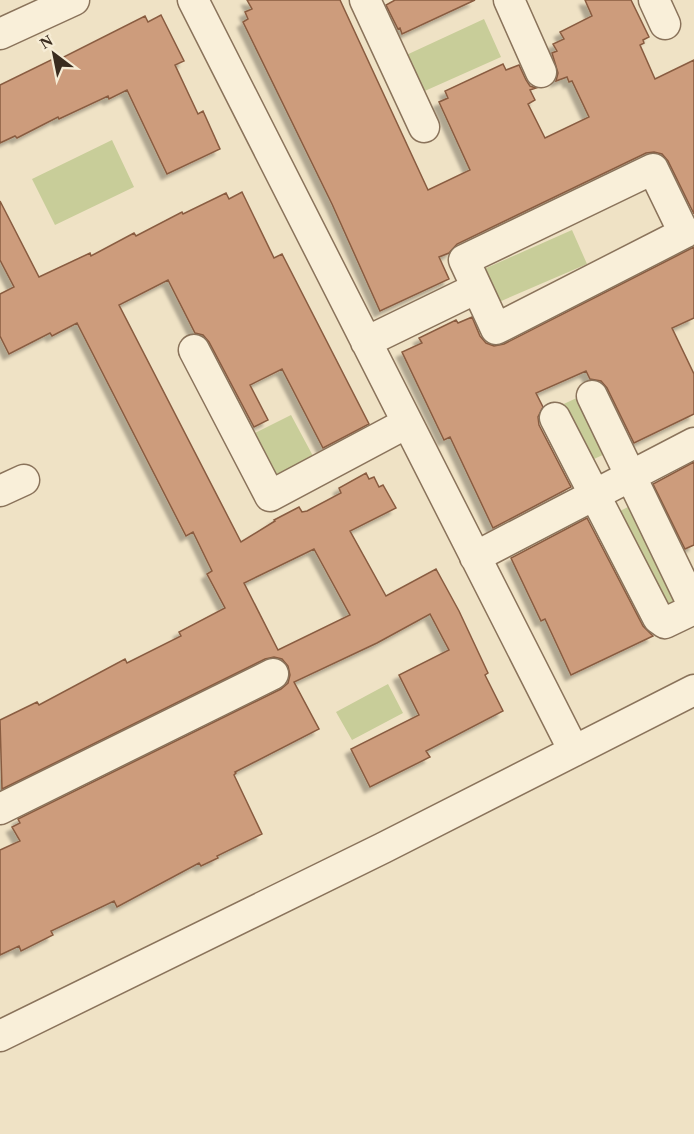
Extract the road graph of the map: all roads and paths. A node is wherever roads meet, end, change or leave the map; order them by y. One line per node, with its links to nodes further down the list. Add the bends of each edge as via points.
1 (74, 0): 5 (street)
2 (193, 0): 9 (street)
3 (365, 0): 7 (street)
4 (509, 0): 6 (street)
5 (0, 34)
6 (541, 72)
7 (424, 127)
8 (477, 288): 8 (street, via 464,260 653,169 684,233 496,329); 9 (street)
9 (366, 342): 13 (street)
10 (194, 350): 13 (street, via 270,496)
11 (592, 396): 15 (street)
12 (555, 418): 16 (street)
13 (407, 423): 17 (street)
14 (694, 443): 15 (street)
15 (630, 476): 16 (street); 18 (street)
16 (596, 494): 17 (street); 18 (street, via 658,618 665,623)
17 (475, 557): 21 (street)
18 (694, 608)
19 (273, 674): 22 (street)
20 (694, 690): 21 (street)
21 (574, 751): 23 (street)
22 (0, 809)
23 (0, 1036)

